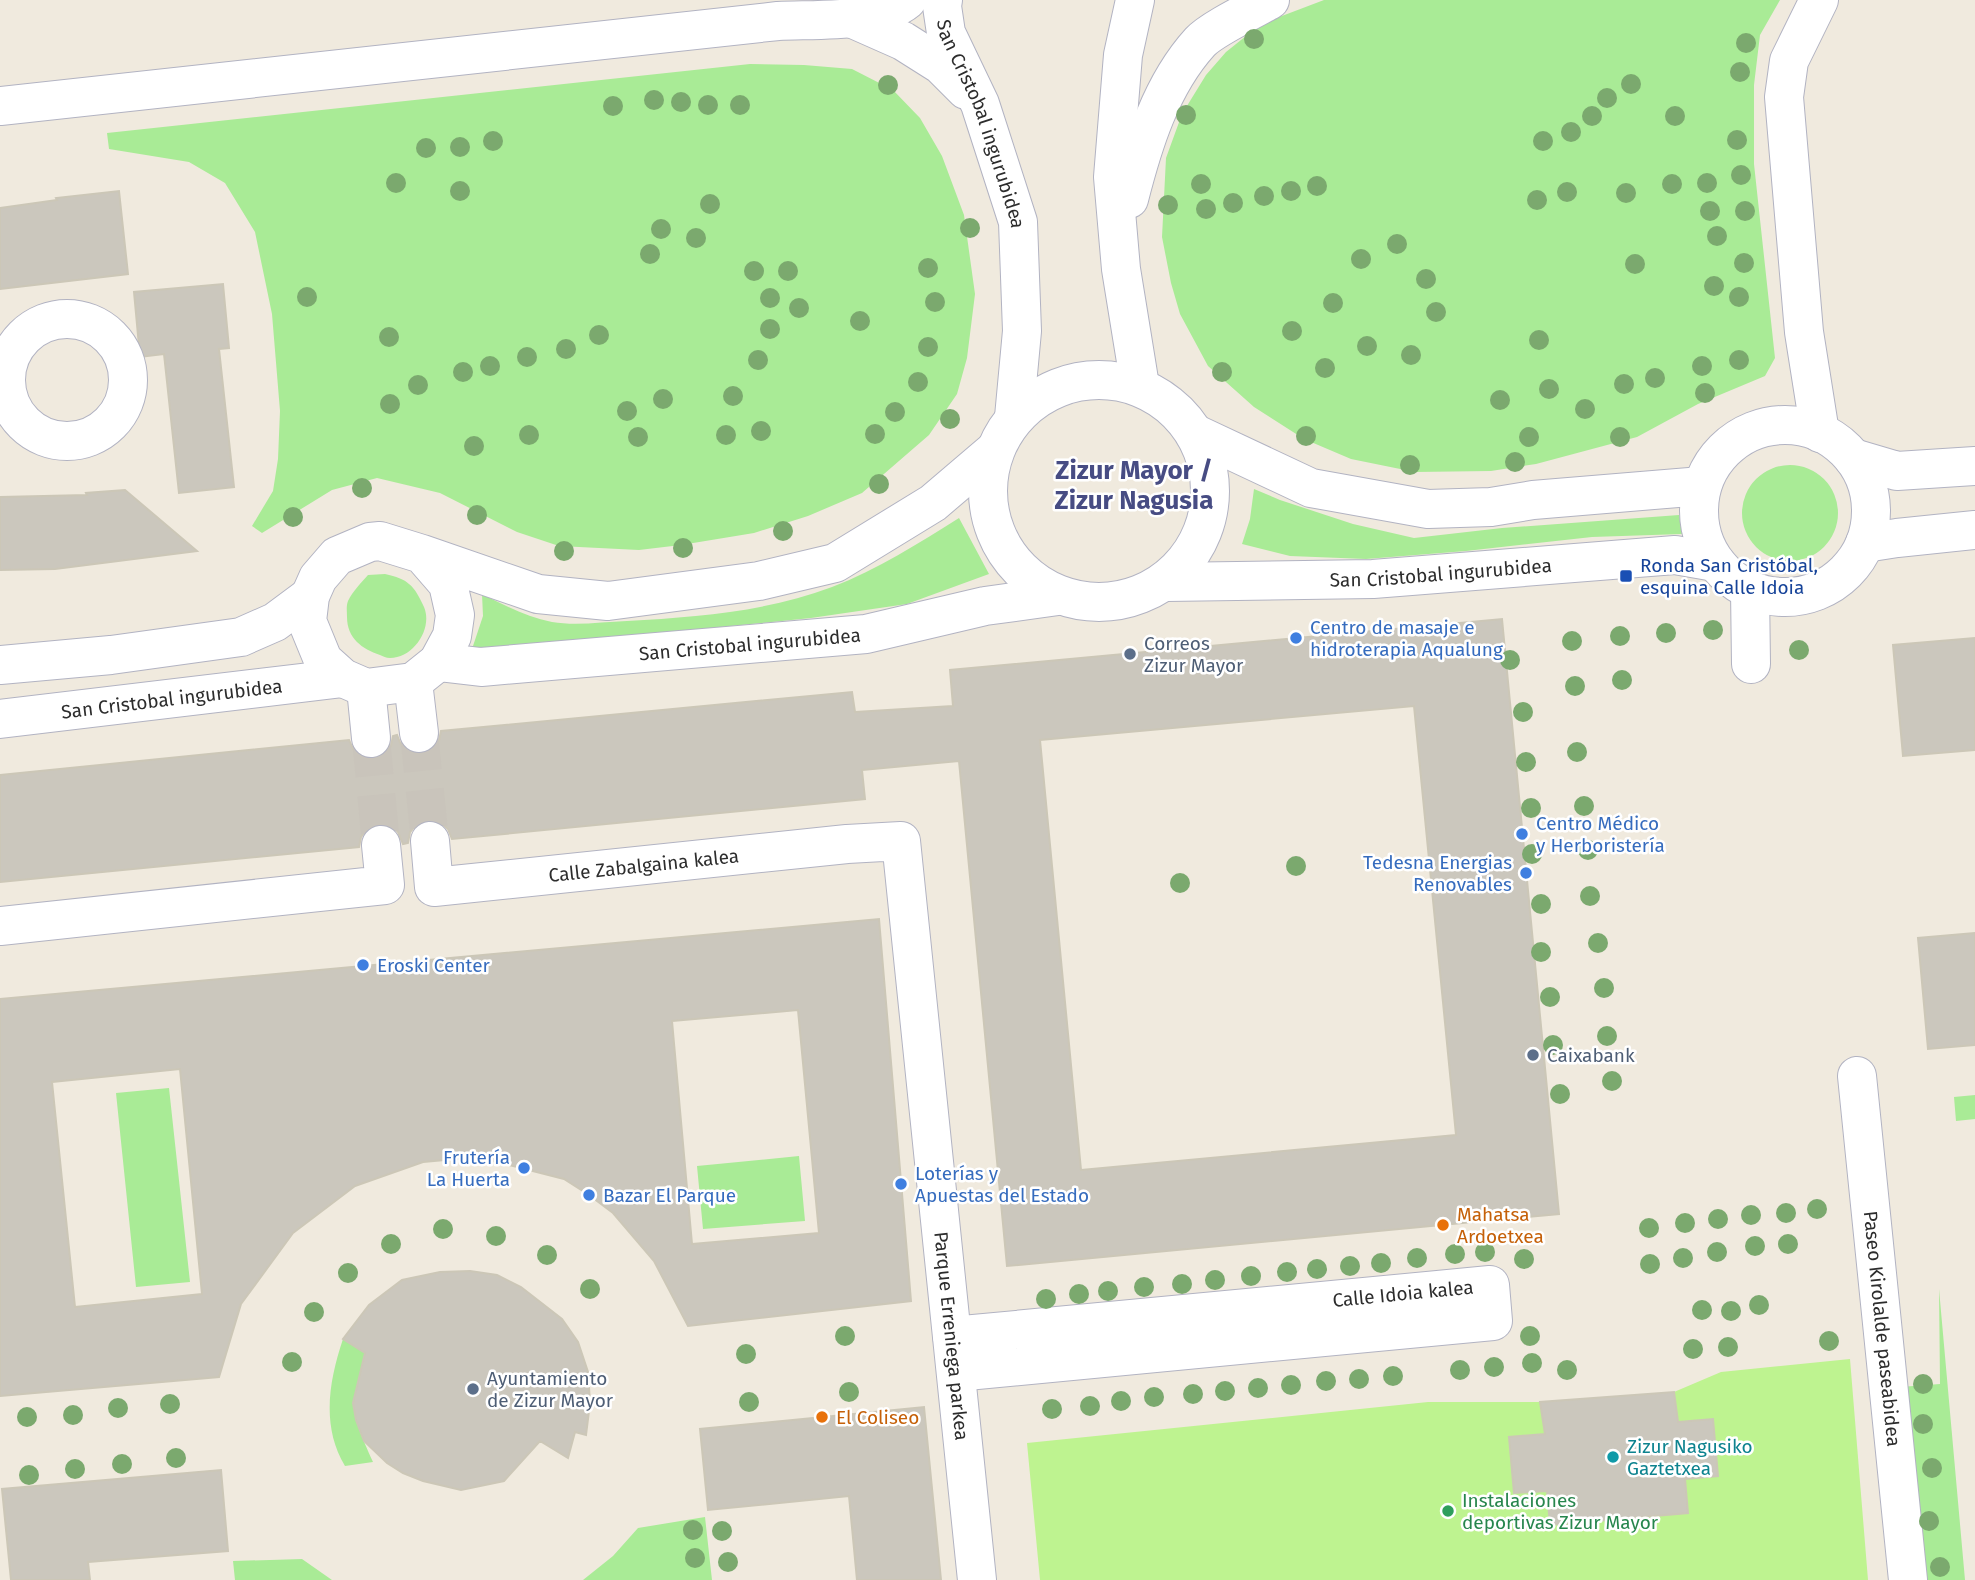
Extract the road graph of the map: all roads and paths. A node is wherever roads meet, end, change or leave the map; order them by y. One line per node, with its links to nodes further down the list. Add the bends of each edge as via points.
1 (907, 0): 6 (street)
2 (943, 0): 7 (street, San Cristobal ingurubidea, via 946,33)
3 (1135, 0): 9 (street, via 1123,55 1114,177)
4 (1270, 0): 9 (street, via 1202,40 1167,90 1140,154)
5 (1819, 0): 12 (street, via 1788,61 1784,97 1804,332)
6 (851, 18): 7 (street, via 903,41 941,65); 8 (street, via 753,23)
7 (980, 104): 11 (street, San Cristobal ingurubidea, via 1018,222 1022,331)
8 (0, 106)
9 (1119, 238): 10 (street)
10 (1140, 386): 11 (street, via 1083,380 1043,394); 13 (street, via 1165,400)
11 (1014, 417): 14 (street)
12 (1820, 433): 15 (street); 17 (street, via 1779,425 1746,434 1722,452)
13 (1196, 434): 17 (street, via 1311,488 1428,509); 22 (street, via 1211,480 1209,519 1195,551)
14 (994, 451): 20 (street, via 933,503 835,562 759,581 608,601 538,594); 25 (street, via 986,492 994,530 1018,569)
15 (1853, 458): 16 (street, via 1897,471); 19 (street, via 1868,486 1872,517)
16 (1975, 466)
17 (1702, 486): 21 (street, via 1700,526)
18 (1975, 530): 19 (street)
19 (1866, 543): 23 (street, via 1833,584 1781,597)
20 (422, 554): 24 (street, via 370,542 337,555); 28 (street, via 448,584 456,615 452,636)
21 (1715, 562): 22 (street, San Cristobal ingurubidea, via 1675,555 1373,579); 23 (street)
22 (1166, 582): 25 (street, via 1143,596 1099,604)
23 (1750, 590): 26 (street)
24 (310, 596): 27 (street, via 275,622 241,637); 29 (street, via 307,621 323,660)
25 (1058, 596): 28 (street, San Cristobal ingurubidea, via 985,606 866,634)
26 (1751, 664)
27 (0, 665)
28 (426, 672): 29 (street); 31 (street)
29 (354, 683): 30 (street, San Cristobal ingurubidea); 32 (street)
30 (0, 719)
31 (419, 733)
32 (371, 738)
33 (430, 841): 34 (street, Calle Zabalgaina kalea, via 434,887)
34 (901, 841): 38 (street, Parque Erreniega parkea)
35 (381, 845): 36 (street, via 385,885)
36 (0, 926)
37 (1857, 1076): 40 (street, Paseo Kirolalde paseabidea)
38 (954, 1354): 38 (street, Calle Idoia kalea, via 1493,1321 1490,1285); 39 (street, Parque Erreniega parkea)
39 (977, 1580)
40 (1908, 1580)

